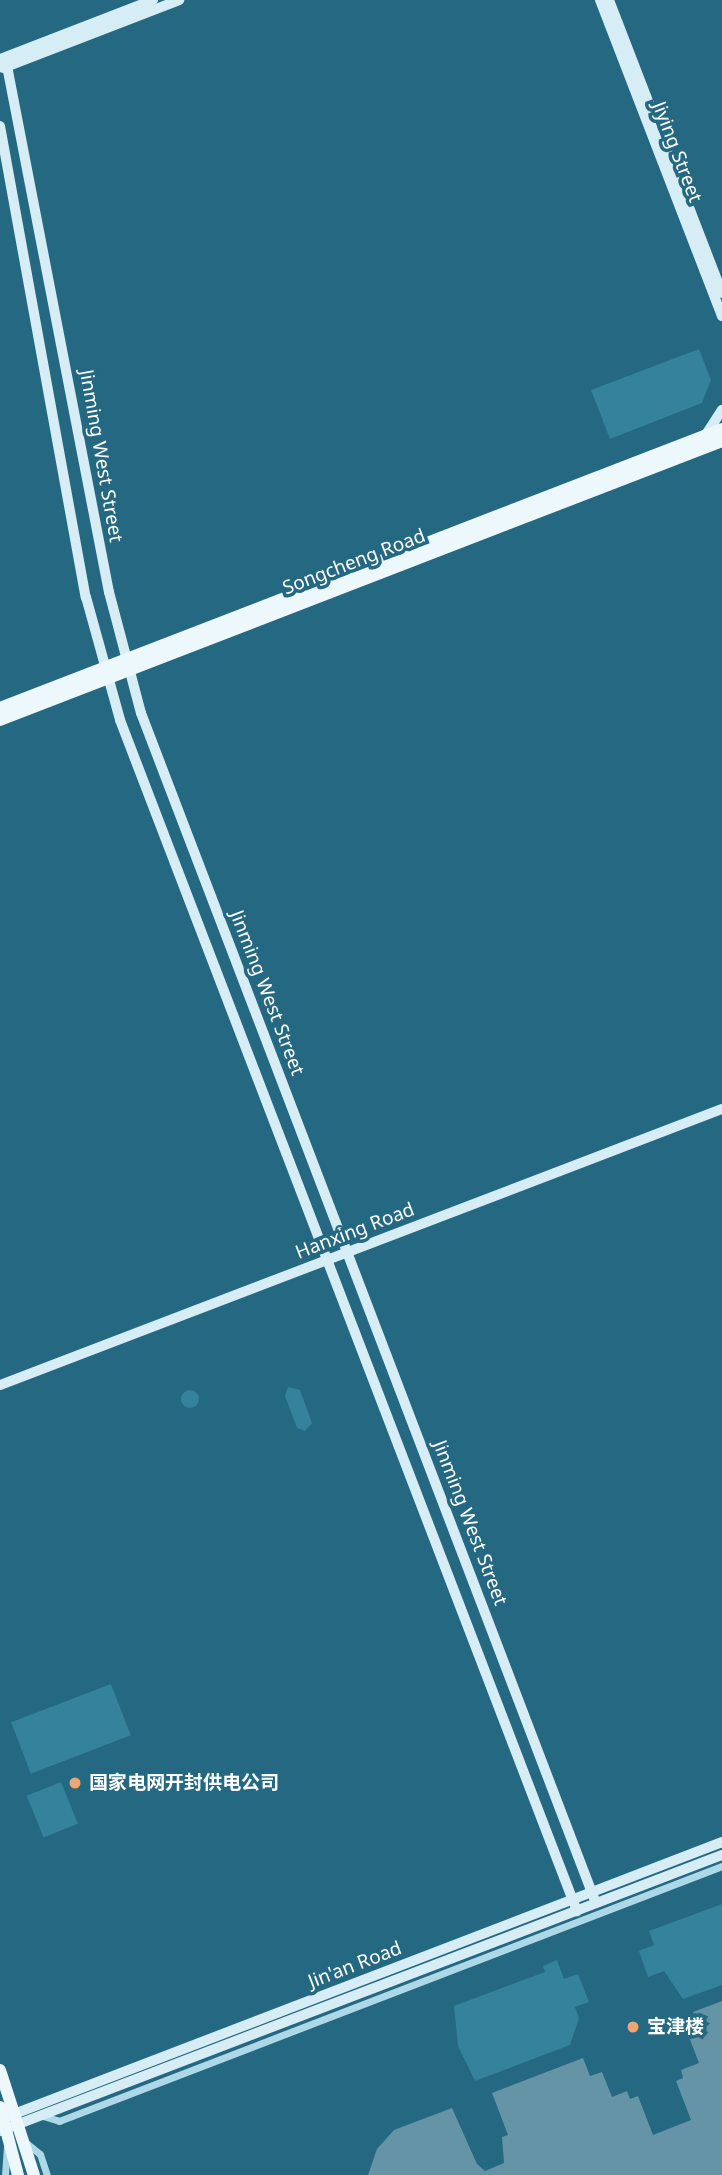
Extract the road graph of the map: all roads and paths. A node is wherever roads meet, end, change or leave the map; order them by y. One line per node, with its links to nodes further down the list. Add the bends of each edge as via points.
1 (153, 0): 5 (street)
2 (179, 0): 5 (street)
3 (600, 0): 8 (street, Jiying Street)
4 (609, 0): 7 (street, Jiying Street)
5 (2, 65): 14 (street, Jinming West Street)
6 (0, 126): 15 (street, Jinming West Street)
7 (722, 293)
8 (722, 316)
9 (722, 410): 11 (street)
10 (722, 429): 11 (main road, Songcheng Road)
11 (706, 441): 12 (main road, Songcheng Road); 13 (street); 14 (main road, Songcheng Road)
12 (722, 441)
13 (722, 450)
14 (128, 665): 15 (main road, Songcheng Road); 20 (street, Jinming West Street)
15 (106, 673): 16 (main road, Songcheng Road); 17 (main road, Songcheng Road); 21 (street, Jinming West Street)
16 (0, 708)
17 (0, 720)
18 (722, 1109): 20 (street, Hanxing Road)
19 (722, 1115): 20 (street, Hanxing Road)
20 (349, 1255): 21 (street, Hanxing Road); 27 (street, Jinming West Street)
21 (328, 1263): 22 (street, Hanxing Road); 23 (street, Hanxing Road); 28 (street, Jinming West Street)
22 (0, 1385)
23 (0, 1392)
24 (722, 1842): 27 (street, Jin'an Road)
25 (722, 1855): 27 (street, Jin'an Road)
26 (722, 1866): 30 (street, via 59,2122)
27 (594, 1898): 28 (street, Jin'an Road)
28 (575, 1905): 30 (street, Jin'an Road); 31 (street, Jin'an Road)
29 (0, 2070): 31 (main road)
30 (42, 2115): 31 (street, Jin'an Road)
31 (6, 2120): 32 (main road); 33 (main road)
32 (21, 2138): 36 (main road); 37 (street, via 40,2154)
33 (7, 2144): 34 (street); 35 (main road)
34 (5, 2175)
35 (18, 2175)
36 (34, 2175)
37 (47, 2175)

